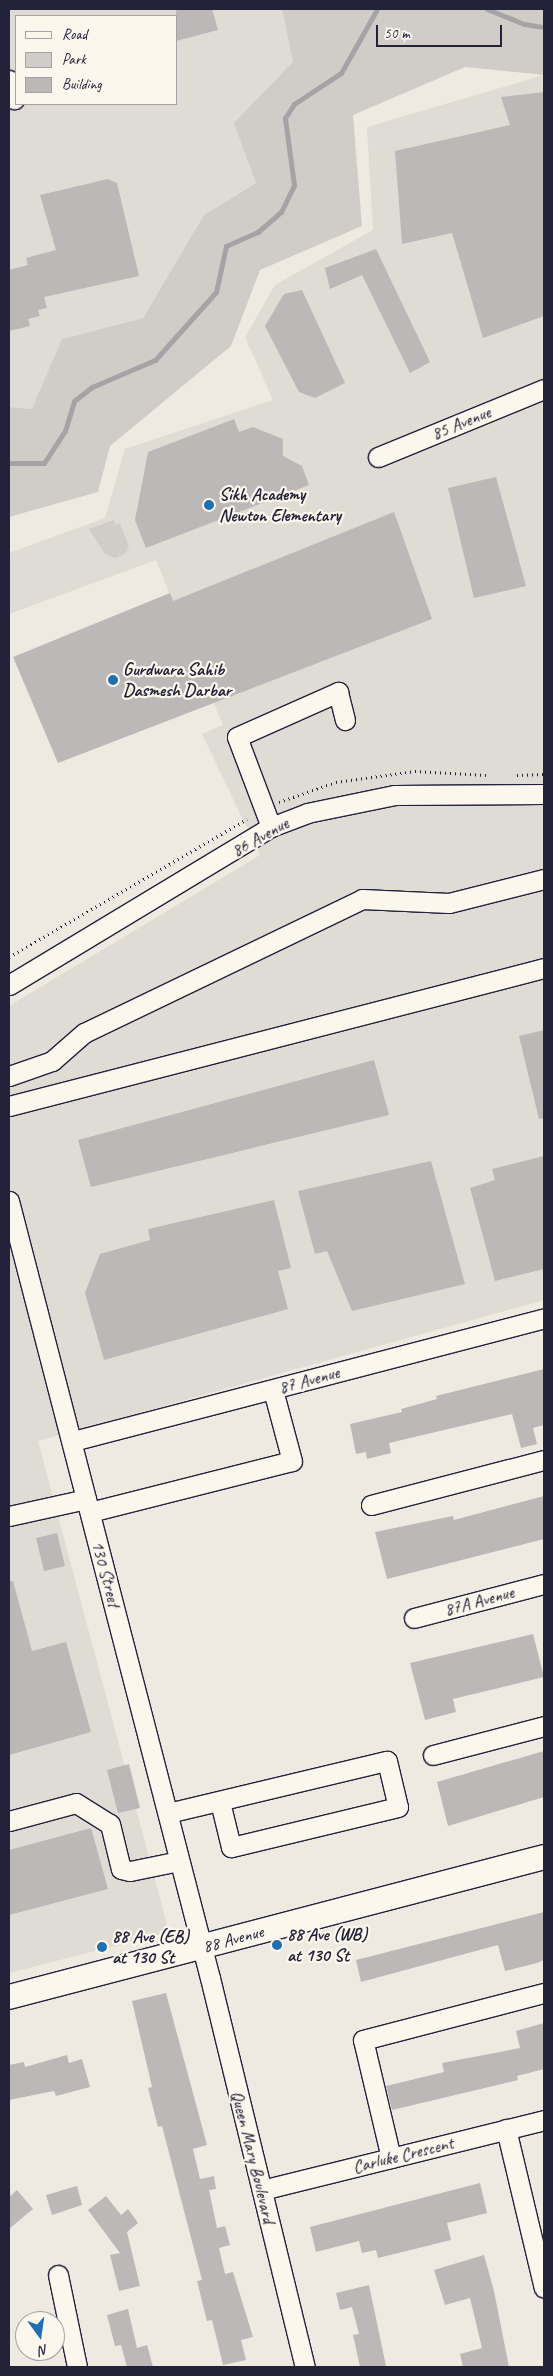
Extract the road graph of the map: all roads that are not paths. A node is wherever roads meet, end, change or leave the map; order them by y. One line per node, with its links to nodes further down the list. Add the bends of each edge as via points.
1 (9, 80): 2 (street)
2 (14, 99)
3 (544, 389): 4 (street, 85 Avenue)
4 (378, 457)
5 (345, 720): 7 (street, via 338,692 237,738)
6 (544, 794): 7 (street, 86 Avenue, via 395,795 307,812)
7 (271, 827): 10 (street, 86 Avenue)
8 (544, 879): 11 (street, via 449,903 362,899 84,1033 52,1061)
9 (544, 968): 12 (street)
10 (9, 984)
11 (9, 1076)
12 (9, 1106)
13 (9, 1202): 16 (street, 130 Street)
14 (544, 1318): 15 (street, 87 Avenue)
15 (273, 1390): 16 (street, 87 Avenue); 19 (street, via 292,1461)
16 (73, 1441): 19 (street, 130 Street)
17 (544, 1460): 18 (street)
18 (371, 1505)
19 (88, 1506): 20 (street); 26 (street, 130 Street)
20 (9, 1516)
21 (544, 1584): 22 (street, 87A Avenue)
22 (414, 1618)
23 (544, 1726): 24 (street)
24 (432, 1755)
25 (220, 1802): 25 (street, via 387,1761 398,1807 231,1847); 26 (street)
26 (168, 1813): 29 (street, 130 Street)
27 (9, 1821): 29 (street, via 76,1804 110,1824 121,1869 130,1871)
28 (544, 1857): 30 (main road, 88 Avenue)
29 (179, 1861): 30 (street, 130 Street)
30 (199, 1948): 32 (main road, 88 Avenue); 36 (street, Queen Mary Boulevard)
31 (544, 1993): 35 (street, via 362,2040)
32 (9, 1997)
33 (544, 2120): 34 (street, Carluke Crescent)
34 (506, 2129): 35 (street, Carluke Crescent); 38 (street)
35 (391, 2158): 36 (street, Carluke Crescent)
36 (262, 2190): 40 (street, Queen Mary Boulevard)
37 (58, 2275): 39 (street)
38 (544, 2288)
39 (77, 2367)
40 (305, 2367)

